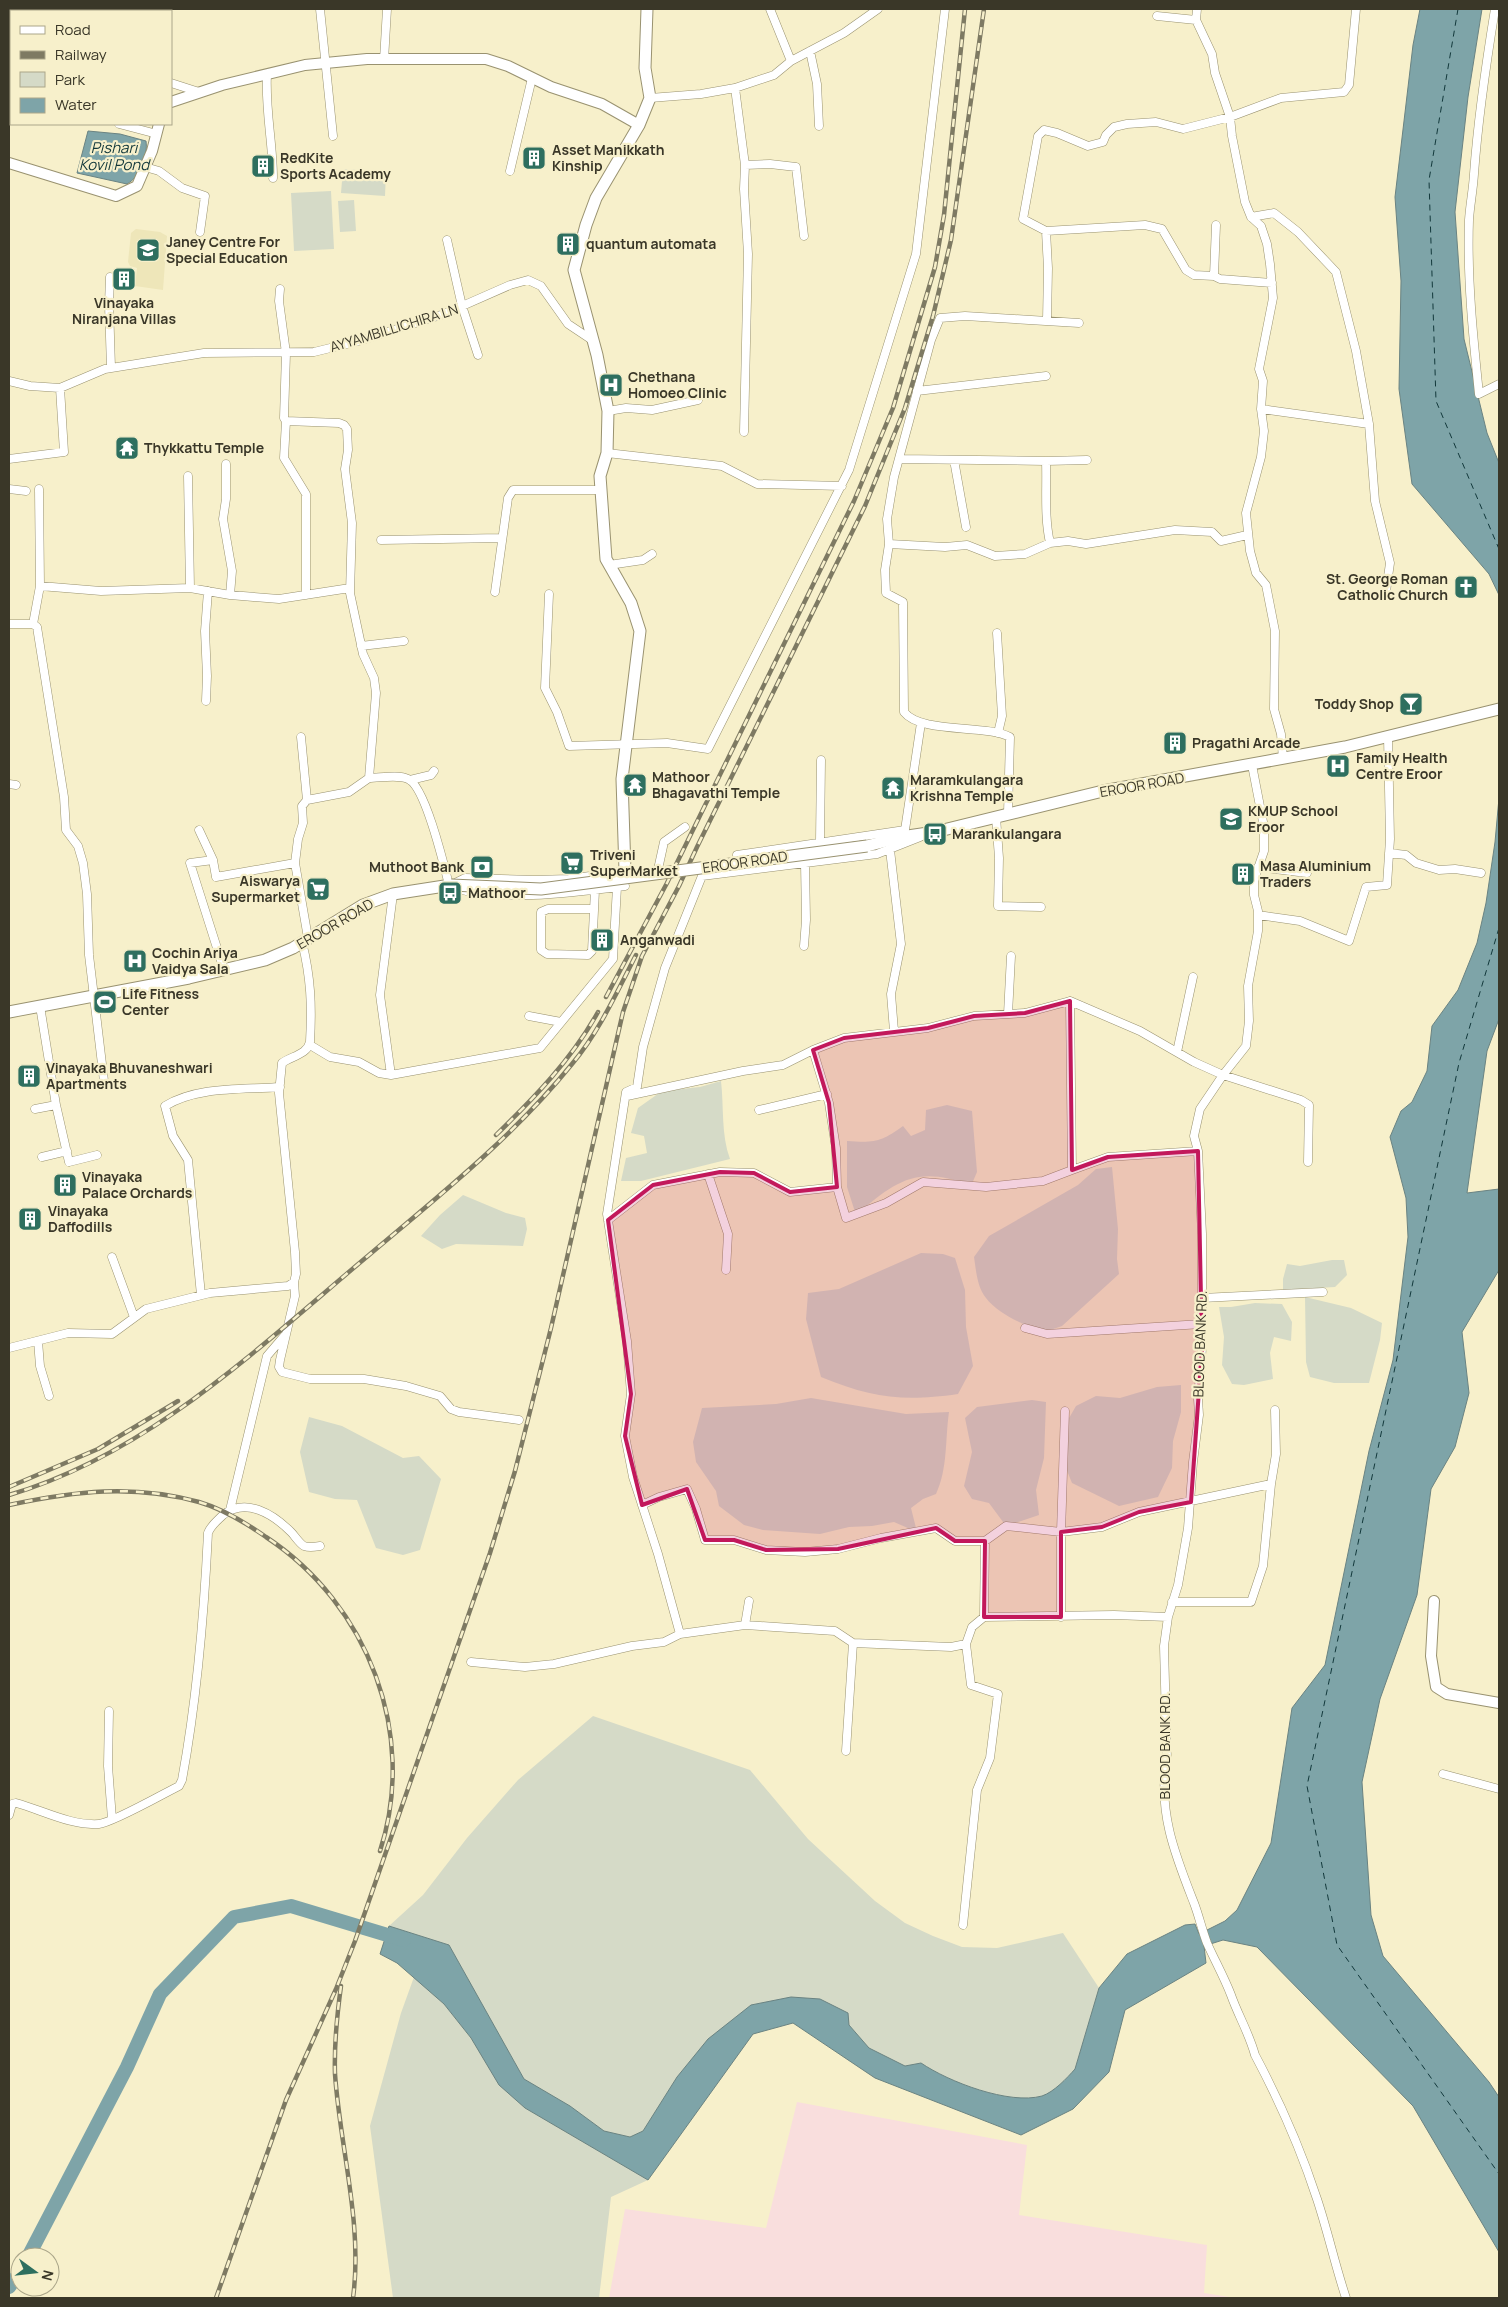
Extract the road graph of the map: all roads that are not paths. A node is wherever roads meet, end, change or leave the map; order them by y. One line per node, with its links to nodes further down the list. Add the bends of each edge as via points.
1 (320, 9): 15 (street)
2 (387, 9): 13 (street)
3 (647, 9): 21 (main road, via 645,68)
4 (770, 9): 14 (street)
5 (878, 9): 12 (street, via 844,33)
6 (946, 9): 70 (street, via 916,254)
7 (1197, 9): 11 (street)
8 (1356, 9): 23 (street, via 1349,85 1344,92 1280,98)
9 (1495, 9): 53 (street, via 1482,86 1469,218 1469,261 1479,394)
10 (1157, 16): 11 (street)
11 (1196, 20): 23 (street, via 1212,54)
12 (810, 51): 14 (street); 26 (street, via 817,84)
13 (384, 60): 15 (street); 17 (street, via 486,60)
14 (791, 61): 19 (street, via 774,75)
15 (325, 63): 16 (street); 28 (street)
16 (267, 74): 20 (street); 33 (street)
17 (532, 78): 25 (street, via 602,104); 32 (street)
18 (172, 83): 20 (street)
19 (735, 88): 21 (street, via 691,96); 29 (street)
20 (199, 92): 22 (street)
21 (650, 98): 25 (main road)
22 (172, 102)
23 (1230, 117): 34 (street, via 1242,187); 36 (street, via 1183,130 1156,122 1128,124 1114,127 1102,142 1088,146 1057,132 1044,130 1038,136 1023,219)
24 (127, 125): 27 (street)
25 (639, 126): 47 (main road, via 596,198 574,270)
26 (819, 126)
27 (158, 129): 31 (street)
28 (333, 136)
29 (745, 165): 38 (street, via 796,167); 61 (street, via 748,268)
30 (10, 166): 31 (street, via 116,196 137,186)
31 (145, 168): 37 (street, via 160,171 182,188 205,196)
32 (510, 171)
33 (274, 178)
34 (1251, 217): 42 (street, via 1261,226 1267,244); 60 (street, via 1274,213 1298,232 1336,272)
35 (1216, 226): 40 (street)
36 (1046, 231): 40 (street, via 1145,225 1162,229 1186,270 1194,275); 45 (street)
37 (200, 232)
38 (804, 236)
39 (447, 240): 44 (street)
40 (1214, 276): 42 (street)
41 (110, 277): 50 (street)
42 (1272, 283): 57 (street, via 1273,298 1259,370 1263,381)
43 (280, 289): 48 (street)
44 (462, 306): 47 (street, AYYAMBILLICHIRA LN, via 528,280 541,286 568,324); 48 (street, AYYAMBILLICHIRA LN, via 359,341 314,352); 49 (street)
45 (1047, 321): 46 (street); 55 (street, via 965,316 940,318)
46 (1079, 323)
47 (592, 340): 58 (main road)
48 (286, 353): 50 (street, AYYAMBILLICHIRA LN, via 204,353); 59 (street)
49 (478, 355)
50 (111, 368): 54 (street, AYYAMBILLICHIRA LN)
51 (1046, 376): 55 (street)
52 (9, 381): 54 (street, AYYAMBILLICHIRA LN)
53 (1499, 384)
54 (60, 388): 63 (street, via 64,452)
55 (917, 392): 64 (street)
56 (698, 400): 58 (street, via 652,410 626,408)
57 (1261, 409): 60 (street); 76 (street, via 1264,430 1261,457 1246,513)
58 (608, 411): 62 (main road)
59 (286, 421): 85 (street, via 339,424 347,429 345,469 352,529); 91 (street, via 284,458 306,494)
60 (1370, 424): 87 (street, via 1374,501 1390,562)
61 (744, 432)
62 (607, 454): 70 (street, via 722,466 757,484); 73 (main road, via 600,476)
63 (9, 459)
64 (898, 459): 65 (street); 80 (street, via 887,519)
65 (954, 460): 67 (street); 75 (street)
66 (1087, 460): 67 (street)
67 (1046, 461): 79 (street, via 1045,522)
68 (226, 464): 90 (street, via 223,519 232,571)
69 (188, 476): 84 (street)
70 (842, 486): 103 (street, via 708,750 668,743)
71 (9, 488): 74 (street)
72 (39, 489): 83 (street)
73 (600, 490): 77 (street, via 513,490 508,498); 82 (main road)
74 (26, 491)
75 (966, 527)
76 (1248, 535): 79 (street, via 1221,540 1212,532 1174,530 1086,544); 104 (street, via 1256,572 1266,584 1275,631 1274,709)
77 (502, 538): 78 (street); 88 (street)
78 (381, 540)
79 (1050, 543): 80 (street, via 1025,554 995,556 967,545)
80 (889, 544): 99 (street, via 886,593 903,602 904,712 907,717)
81 (652, 554): 82 (street, via 643,560)
82 (609, 564): 103 (main road, via 631,604 640,632)
83 (40, 586): 84 (street, via 101,591); 93 (street)
84 (190, 588): 86 (street)
85 (350, 588): 91 (street); 96 (street)
86 (208, 591): 90 (street); 97 (street)
87 (1386, 591)
88 (495, 592)
89 (549, 594): 103 (street, via 545,688 568,746)
90 (230, 595): 91 (street, via 279,600)
91 (306, 595)
92 (9, 624): 93 (street)
93 (33, 624): 140 (street, via 37,627 66,830 78,846 83,863)
94 (997, 633): 100 (street, via 1002,716)
95 (404, 641): 96 (street)
96 (361, 646): 108 (street, via 374,678 376,693)
97 (206, 701)
98 (1494, 710): 101 (main road, EROOR ROAD)
99 (921, 723): 100 (street); 116 (street, via 905,830)
100 (998, 733): 111 (street, via 1010,737)
101 (1388, 736): 104 (main road, EROOR ROAD); 118 (street)
102 (301, 738): 110 (street)
103 (627, 744): 123 (main road, via 622,779)
104 (1283, 759): 106 (main road, EROOR ROAD)
105 (821, 760): 116 (street)
106 (1252, 765): 111 (main road, EROOR ROAD, via 1103,791); 122 (street, BLOOD BANK RD., via 1264,827 1264,851)
107 (434, 771): 109 (street, via 431,775)
108 (369, 778): 109 (street); 110 (street, via 348,792)
109 (410, 780): 128 (street, via 415,784 432,823)
110 (307, 800): 120 (street, via 302,806 303,823)
111 (1008, 814): 112 (main road, EROOR ROAD)
112 (996, 817): 115 (main road, EROOR ROAD); 132 (street, via 998,906)
113 (685, 827): 127 (street, via 664,842)
114 (199, 830): 119 (street)
115 (929, 833): 117 (street); 127 (main road, EROOR ROAD, bridge, via 867,846)
116 (820, 842): 124 (street, via 737,855)
117 (890, 850): 121 (street); 147 (street, via 901,944 891,994)
118 (1389, 853): 126 (street, via 1406,855 1416,863 1439,870); 134 (street, via 1387,885 1366,887 1349,941 1300,921)
119 (212, 860): 120 (street, via 216,876); 138 (street, via 190,863)
120 (295, 863): 135 (street)
121 (805, 864): 124 (street); 136 (street)
122 (1258, 867): 125 (street); 134 (street, BLOOD BANK RD., via 1254,880)
123 (625, 871): 128 (street, via 569,879 465,878); 129 (street)
124 (739, 871): 156 (street, via 702,876 654,1004 637,1087 626,1092)
125 (1306, 873)
126 (1481, 873)
127 (658, 874): 128 (main road, EROOR ROAD, bridge, via 540,890)
128 (450, 885): 130 (street, via 460,890 500,894 561,894); 131 (main road, EROOR ROAD)
129 (621, 887): 130 (street); 146 (street, via 613,959)
130 (595, 890): 133 (street)
131 (393, 894): 135 (main road, EROOR ROAD, via 363,905); 151 (street, via 380,995)
132 (1041, 907)
133 (594, 909): 133 (street, via 592,951 588,955 547,954 541,950 540,912 548,909)
134 (1258, 915): 152 (street, BLOOD BANK RD., via 1248,986 1246,1046)
135 (305, 940): 138 (main road, EROOR ROAD, via 264,960); 148 (street, via 312,1008)
136 (804, 946)
137 (1011, 956): 144 (street)
138 (224, 970): 140 (main road, EROOR ROAD)
139 (1194, 977): 150 (street)
140 (95, 996): 142 (main road, EROOR ROAD); 153 (street)
141 (1070, 1002): 144 (street); 150 (street, via 1140,1031); 165 (street)
142 (40, 1006): 143 (main road, EROOR ROAD); 157 (street)
143 (9, 1012)
144 (1008, 1014): 147 (street, via 974,1016 928,1028)
145 (529, 1016): 146 (street)
146 (561, 1022): 151 (street, via 540,1048)
147 (894, 1032): 149 (street, via 844,1038)
148 (310, 1045): 151 (street, via 330,1057 359,1062 379,1073); 154 (street, via 282,1063)
149 (813, 1050): 155 (street); 156 (street, via 783,1065)
150 (1177, 1052): 152 (street)
151 (391, 1075)
152 (1223, 1075): 161 (street, BLOOD BANK RD., via 1200,1109 1194,1136); 164 (street, via 1309,1105)
153 (104, 1081)
154 (280, 1087): 171 (street, via 295,1252); 173 (street, via 201,1092 177,1098 165,1106 173,1136 188,1160)
155 (827, 1094): 159 (street); 167 (street, via 836,1148)
156 (624, 1097): 168 (street)
157 (56, 1105): 158 (street); 160 (street)
158 (36, 1109)
159 (759, 1110)
160 (67, 1151): 162 (street, via 69,1162); 163 (street)
161 (1198, 1151): 165 (street, via 1108,1157); 174 (street, BLOOD BANK RD.)
162 (97, 1154)
163 (42, 1157)
164 (1308, 1162)
165 (1072, 1170): 167 (street, via 1043,1181 986,1187 924,1182 886,1204 846,1218)
166 (708, 1174): 167 (street, via 754,1173 790,1192); 168 (street, via 653,1185); 170 (street, via 728,1234)
167 (837, 1187)
168 (608, 1220): 187 (street, via 627,1341 631,1394 625,1436)
169 (112, 1258): 175 (street)
170 (726, 1270)
171 (294, 1282): 173 (street, via 288,1286); 178 (street, via 295,1296)
172 (1323, 1292): 174 (street)
173 (200, 1295): 175 (street, via 146,1309)
174 (1202, 1298): 176 (street, BLOOD BANK RD.)
175 (134, 1316): 179 (street, via 112,1334 68,1333)
176 (1201, 1324): 177 (street, via 1047,1334); 186 (street, BLOOD BANK RD., via 1199,1415)
177 (1025, 1328)
178 (287, 1332): 184 (street, via 279,1367 282,1372 310,1379 364,1379 406,1386 440,1396 451,1410); 188 (street, via 267,1356)
179 (38, 1341): 180 (street); 181 (street, via 40,1366)
180 (9, 1348)
181 (49, 1396)
182 (1275, 1410): 185 (street, via 1276,1454)
183 (1065, 1411): 189 (street)
184 (520, 1420)
185 (1271, 1484): 186 (street); 194 (street, via 1263,1566 1251,1602)
186 (1191, 1502): 189 (street, via 1139,1512 1102,1527); 194 (street, BLOOD BANK RD., via 1178,1585)
187 (642, 1505): 190 (street, via 687,1489 705,1540 734,1540 766,1550 805,1552 838,1549 936,1528 955,1541); 199 (street)
188 (230, 1510): 191 (street, via 246,1506 256,1508 270,1515 303,1545); 209 (street, via 212,1525 208,1533 204,1614 182,1780 179,1786)
189 (1061, 1532): 190 (street, via 1006,1526); 196 (street)
190 (985, 1541): 195 (street)
191 (320, 1546)
192 (750, 1601): 198 (street)
193 (1434, 1601): 203 (street, via 1431,1656 1436,1687 1465,1699)
194 (1172, 1602): 197 (street, BLOOD BANK RD.)
195 (984, 1617): 196 (street); 201 (street, via 972,1627)
196 (1061, 1617): 197 (street)
197 (1168, 1617): 211 (street, BLOOD BANK RD., via 1164,1646 1167,1760 1164,1773 1170,1839 1208,1945 1307,2172)
198 (744, 1625): 199 (street); 200 (street, via 835,1631)
199 (680, 1634): 202 (street, via 664,1642 554,1664 525,1667)
200 (852, 1643): 201 (street, via 951,1647); 205 (street)
201 (966, 1644): 210 (street, via 971,1685 998,1694 990,1758 977,1790)
202 (471, 1662)
203 (1499, 1703)
204 (109, 1711): 209 (street, via 108,1766)
205 (846, 1751)
206 (1443, 1774): 207 (street)
207 (1499, 1789)
208 (9, 1815): 209 (street, via 12,1804 16,1803 90,1824)
209 (112, 1819)
210 (963, 1925)
211 (1346, 2298)

